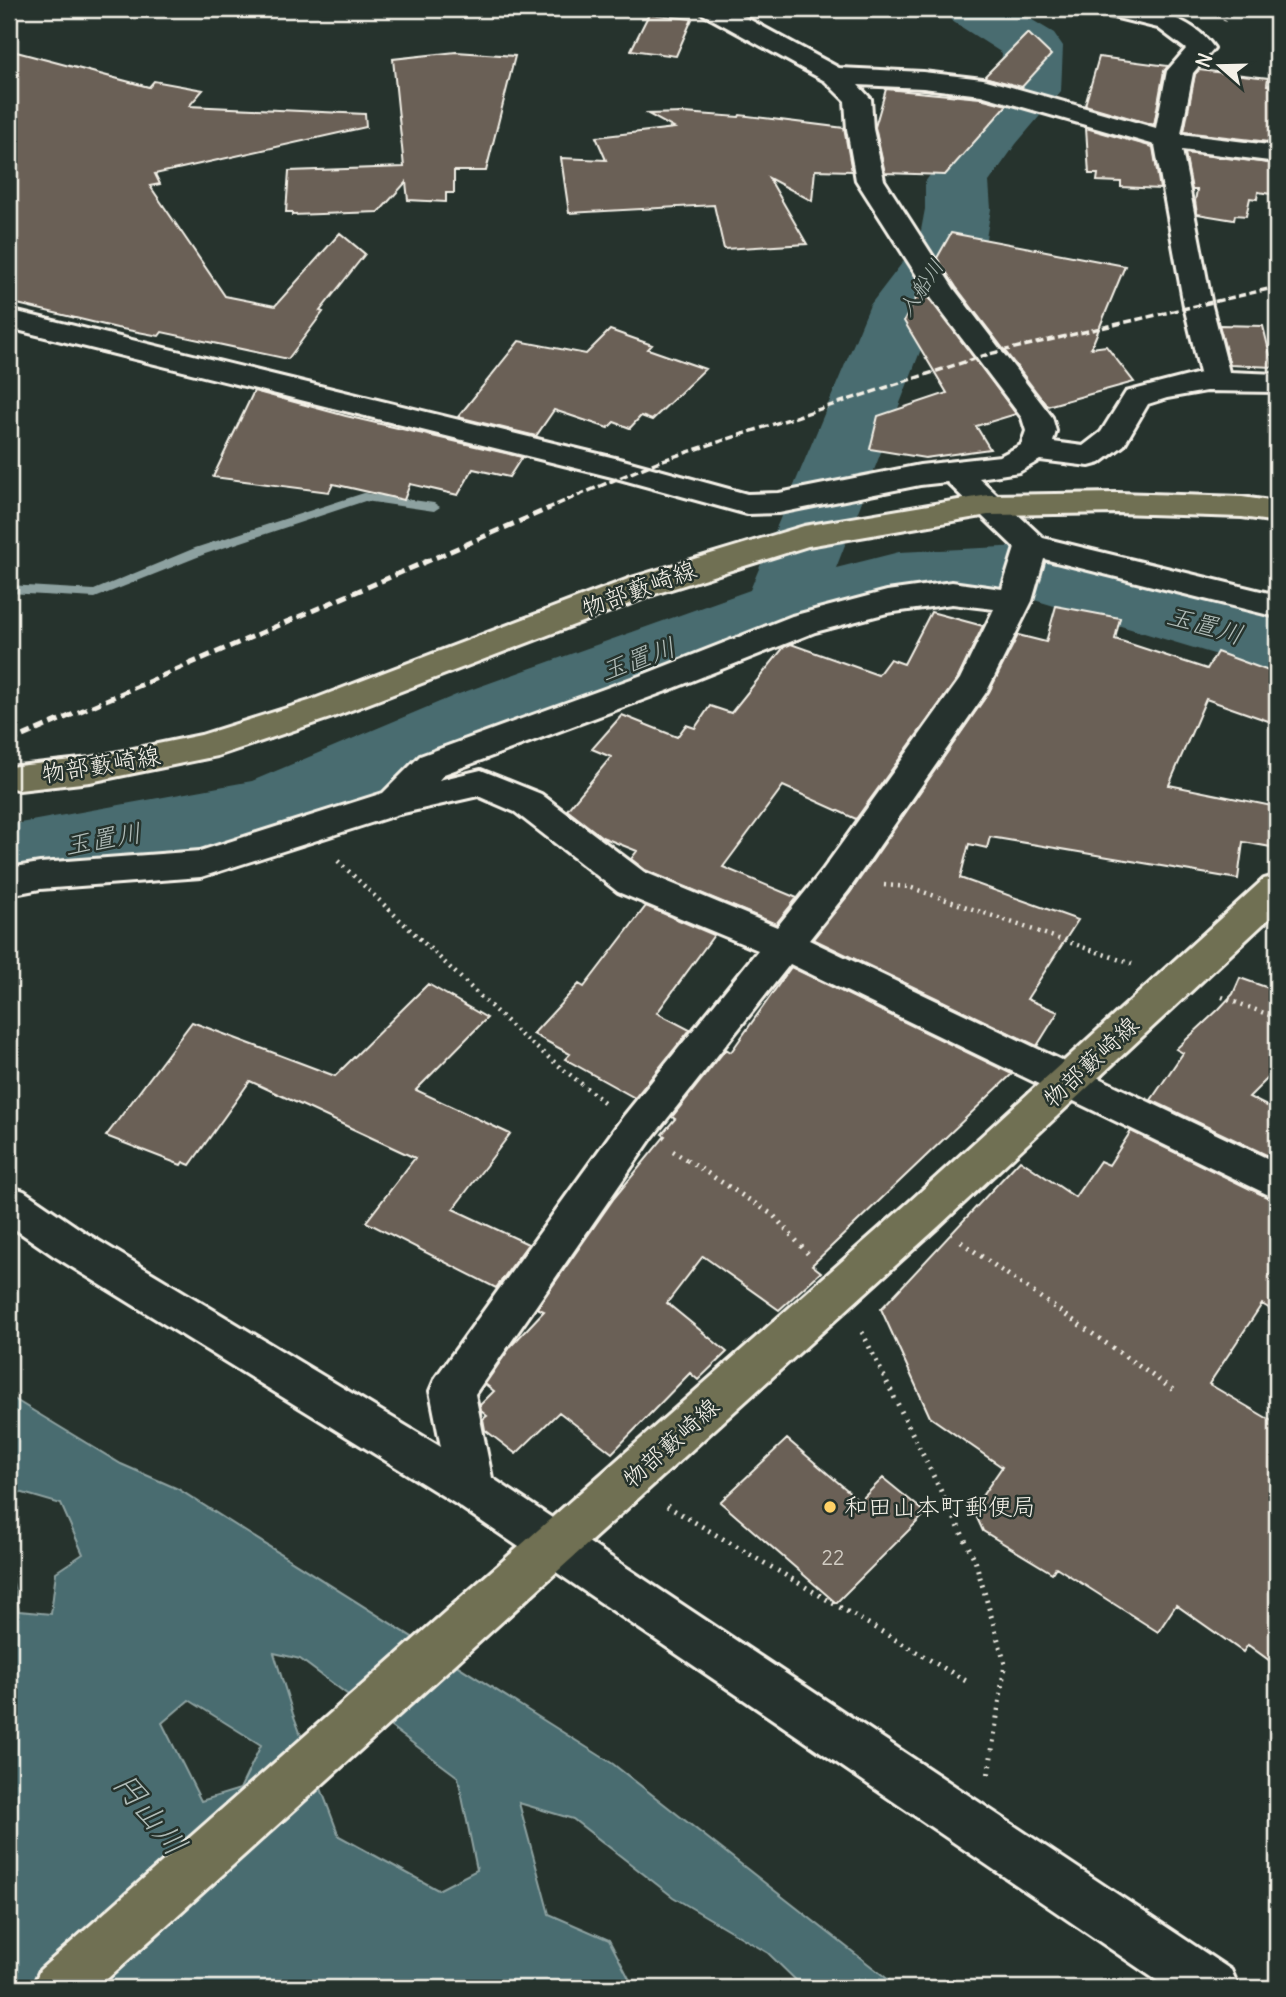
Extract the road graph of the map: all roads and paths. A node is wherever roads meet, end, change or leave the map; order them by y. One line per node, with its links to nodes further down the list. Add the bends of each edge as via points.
1 (712, 9): 3 (street)
2 (1110, 9): 4 (street, via 1167,23 1200,48 1180,71)
3 (834, 76): 4 (street, via 983,87); 9 (street, via 858,99 870,180 942,293 1037,416 1041,431)
4 (1167, 140): 5 (street); 7 (street)
5 (1277, 154)
6 (9, 319): 10 (street, via 610,466 747,504 779,503)
7 (1216, 379): 8 (street); 9 (street, via 1172,385 1137,398 1113,438 1089,456)
8 (1277, 383)
9 (1035, 450): 10 (street, via 1008,465)
10 (954, 472): 11 (street)
11 (988, 505): 12 (main road, 物部藪崎線, via 1118,503); 13 (street); 16 (main road, 物部藪崎線, via 804,536 723,559 321,709 205,747)
12 (1277, 512)
13 (1032, 546): 14 (street); 15 (street)
14 (1015, 601): 17 (street, via 951,593 887,602 804,624 432,765); 20 (street, via 975,683)
15 (1277, 606)
16 (19, 777)
17 (396, 802): 18 (street); 22 (street, via 481,783 528,803 631,882)
18 (306, 830): 19 (street, via 201,864); 26 (path, via 522,1035)
19 (9, 881)
20 (835, 881): 22 (street); 23 (path, via 909,887)
21 (1277, 889): 23 (main road, 物部藪崎線)
22 (782, 944): 25 (street); 26 (street)
23 (1180, 981): 24 (path); 25 (main road, 物部藪崎線)
24 (1277, 1018)
25 (1071, 1082): 27 (street); 29 (main road, 物部藪崎線)
26 (636, 1128): 30 (path, via 773,1215); 33 (street, via 452,1391)
27 (1277, 1182)
28 (9, 1203): 33 (street)
29 (923, 1215): 30 (main road, 物部藪崎線); 31 (path)
30 (841, 1289): 32 (main road, 物部藪崎線); 36 (path, via 975,1560 1005,1664)
31 (1176, 1392)
32 (626, 1483): 34 (main road, 物部藪崎線); 35 (path)
33 (472, 1490): 34 (street)
34 (541, 1559): 36 (street); 37 (main road, 物部藪崎線)
35 (966, 1681)
36 (979, 1830): 38 (street)
37 (58, 1988)
38 (1213, 1988)

